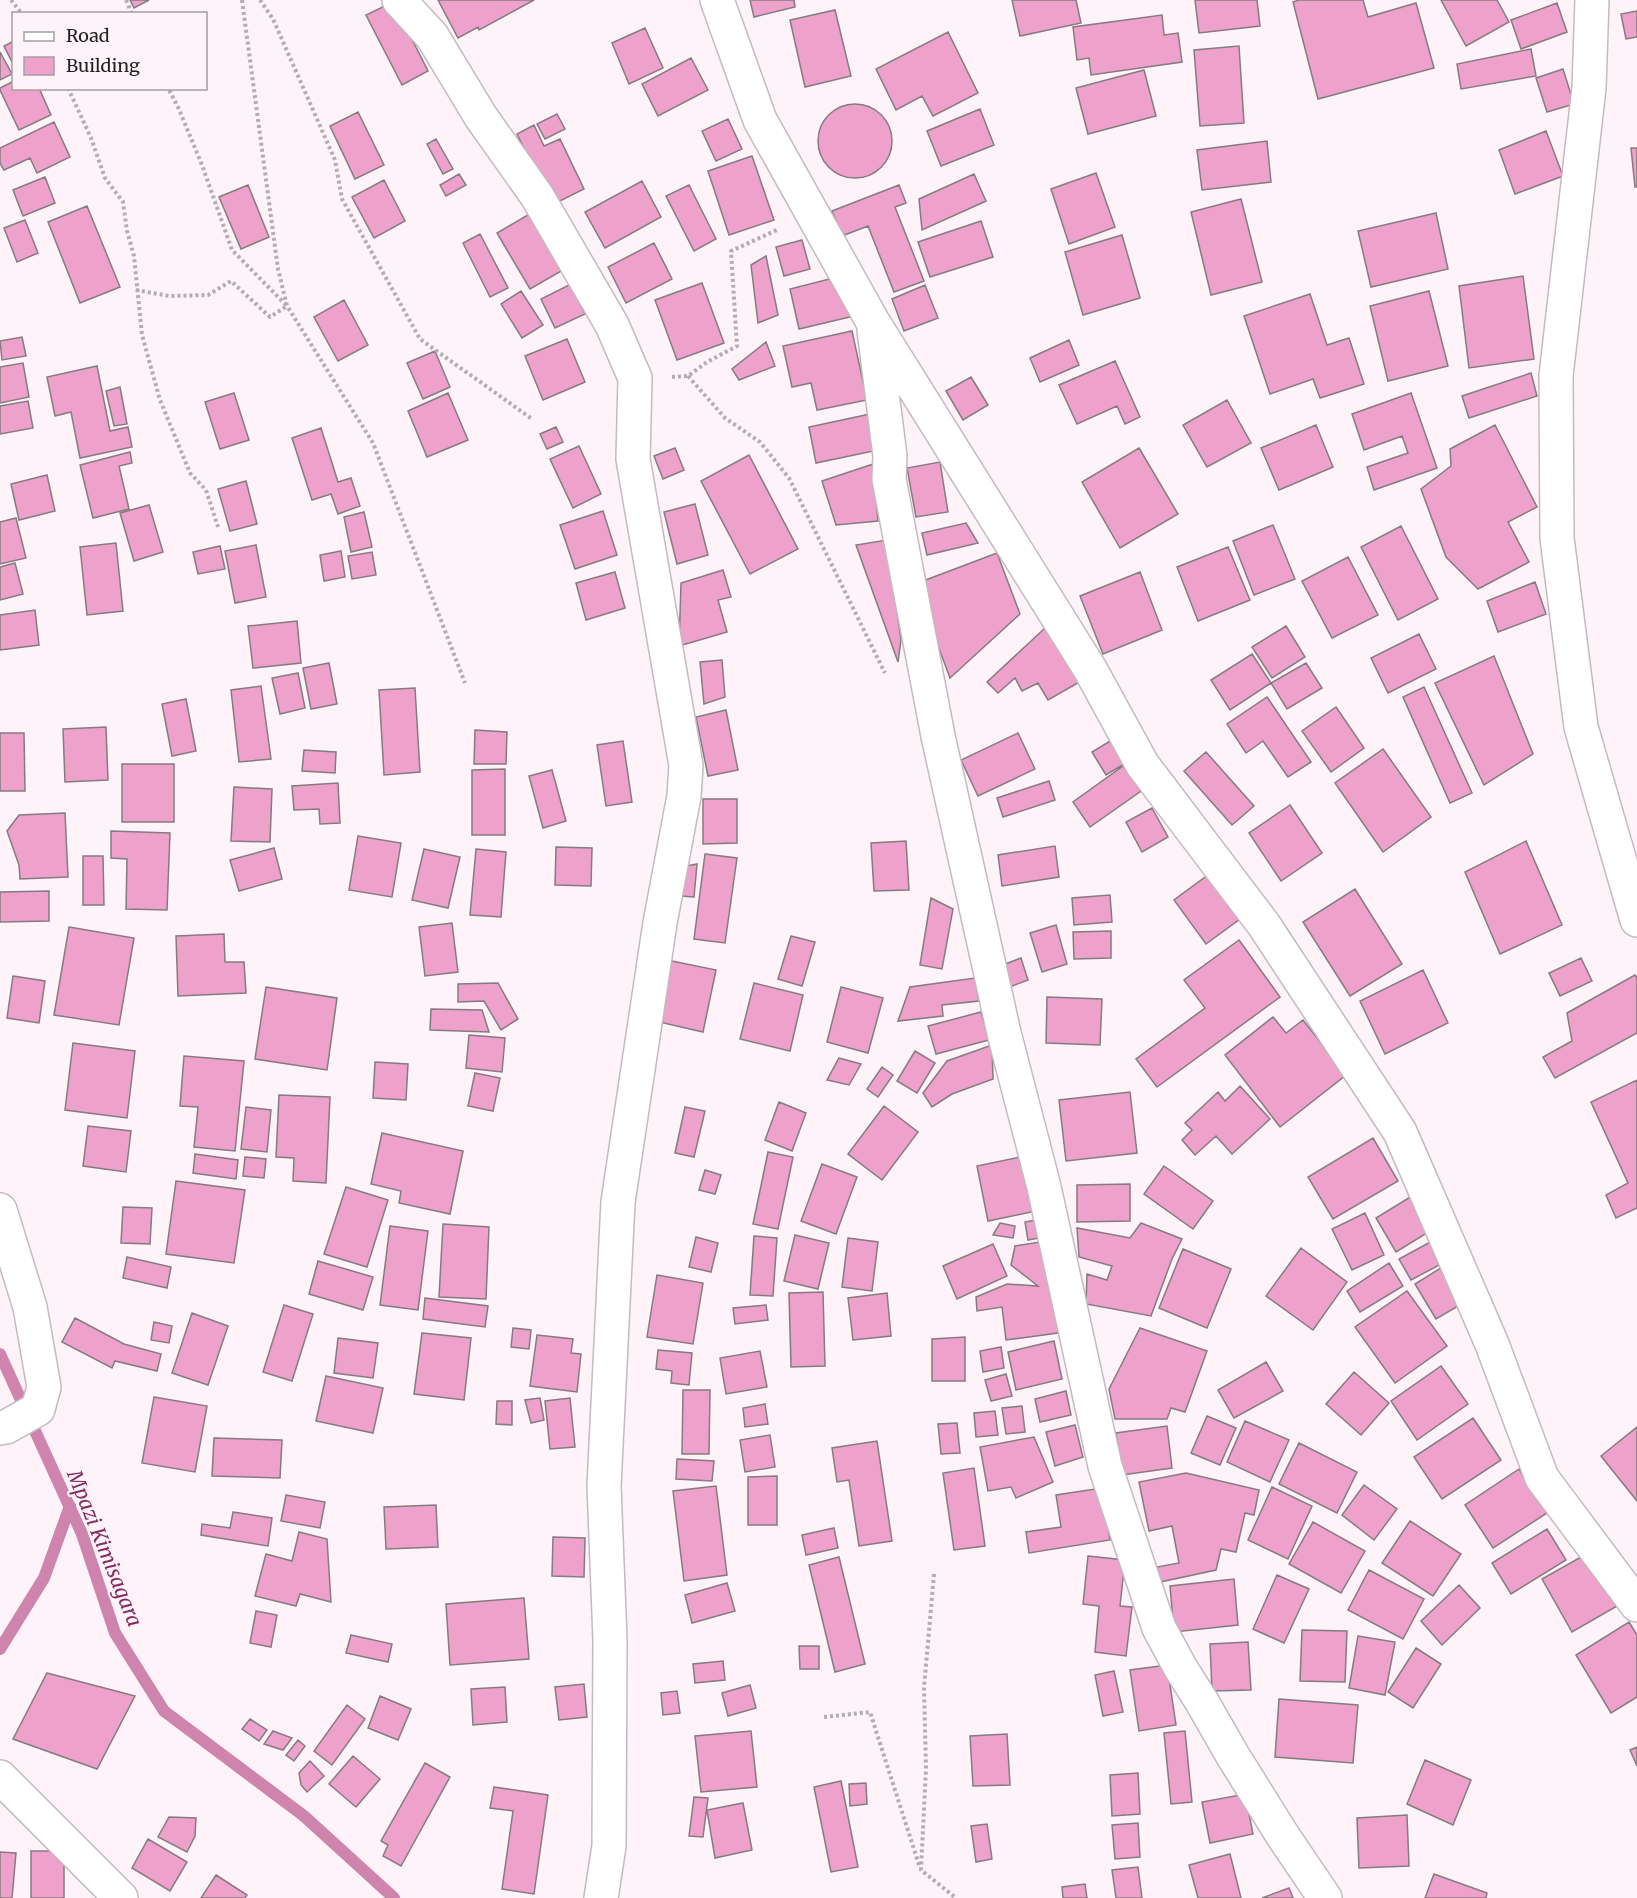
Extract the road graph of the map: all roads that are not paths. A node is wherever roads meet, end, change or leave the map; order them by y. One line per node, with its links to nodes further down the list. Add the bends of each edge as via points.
1 (399, 0): 11 (street, via 432,36 481,117 537,196 612,325 635,378 633,459 686,765 618,1202 604,1486 610,1640 609,1846)
2 (717, 0): 4 (street, via 760,120)
3 (1592, 0): 5 (street, via 1589,88 1556,376 1557,538 1581,727)
4 (873, 322): 8 (street, via 1090,669 1142,764 1264,925 1400,1132 1492,1344 1542,1478); 12 (street, via 890,456 889,479 938,736 1105,1466 1160,1628 1239,1766)
5 (1637, 920)
6 (0, 1210): 7 (street, via 30,1307 44,1387 38,1409)
7 (0, 1428)
8 (1637, 1605)
9 (0, 1777): 10 (street)
10 (121, 1898)
11 (601, 1898)
12 (1325, 1898)

